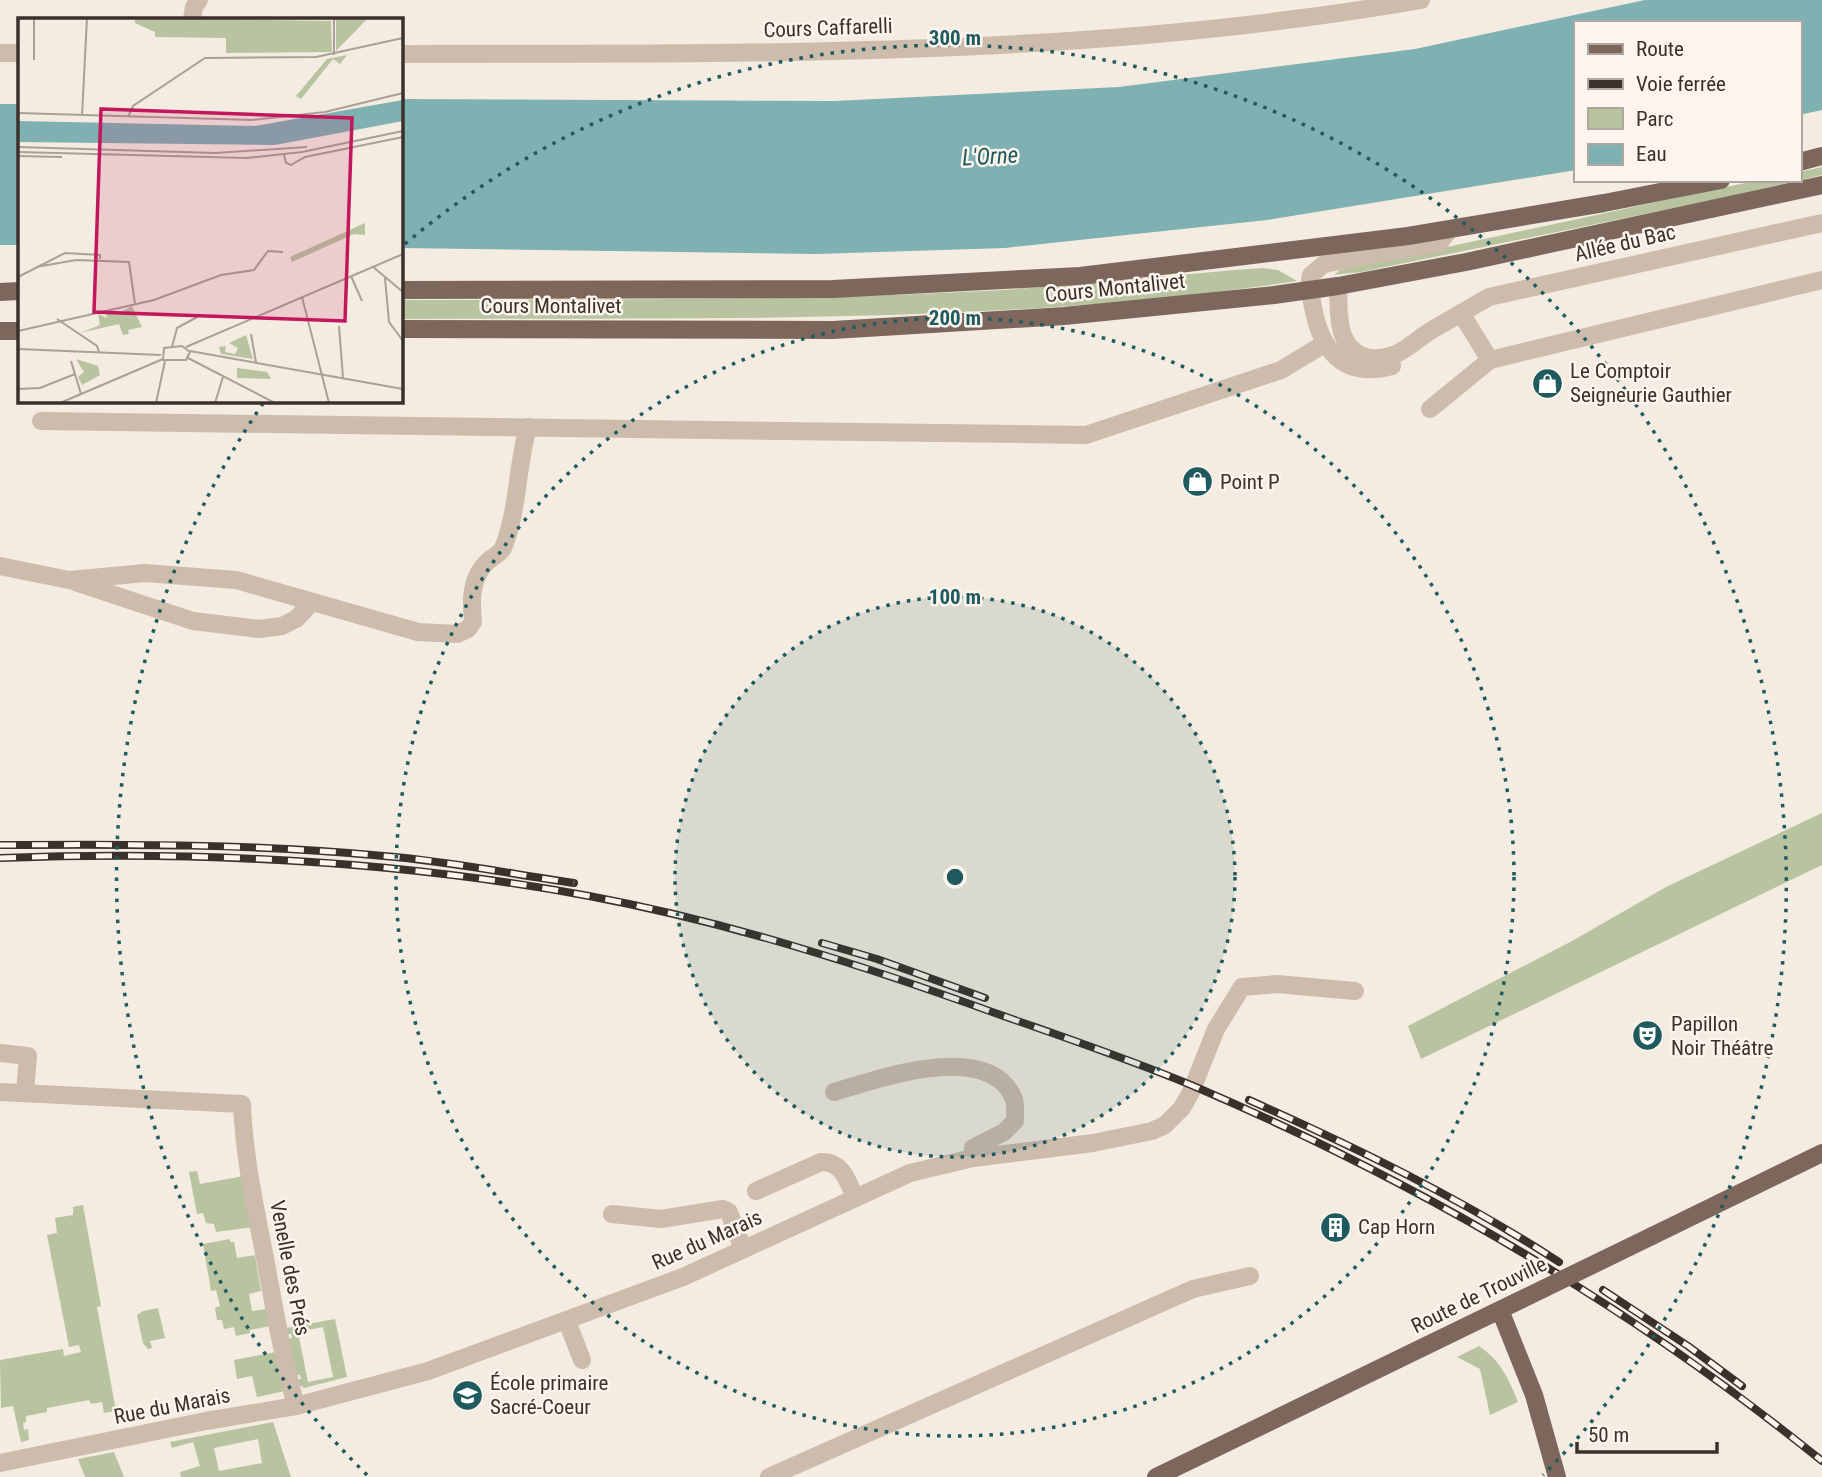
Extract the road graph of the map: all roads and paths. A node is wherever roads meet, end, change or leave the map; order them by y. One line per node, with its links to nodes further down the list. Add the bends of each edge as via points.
1 (200, 0): 3 (street)
2 (1421, 0): 6 (street, Cours Caffarelli, via 1094,41 814,53)
3 (192, 18)
4 (0, 53): 5 (street)
5 (18, 53)
6 (402, 54)
7 (1822, 156): 8 (main road)
8 (1801, 161)
9 (1711, 182): 12 (main road, Cours Montalivet)
10 (1822, 185): 14 (main road, Cours Montalivet)
11 (1822, 223): 19 (street, Allée du Bac, via 1489,297)
12 (1450, 229): 15 (main road, Cours Montalivet, via 1080,276 833,289); 16 (street, via 1439,243 1324,264 1311,275)
13 (1822, 280): 25 (street)
14 (1338, 286): 16 (main road, Cours Montalivet); 20 (street, Allée du Bac, via 1343,336 1351,349 1366,357 1393,356)
15 (402, 290)
16 (1310, 290): 21 (main road, Cours Montalivet, via 1064,316 833,330); 24 (street)
17 (0, 292): 18 (main road)
18 (18, 292)
19 (1461, 313): 20 (street, Allée du Bac); 25 (street)
20 (1445, 324): 24 (street, Allée du Bac, via 1439,336 1408,360 1378,370 1339,361)
21 (402, 329)
22 (0, 331): 23 (main road)
23 (18, 331)
24 (1324, 344): 28 (street, via 1281,370 1086,435)
25 (1490, 360): 26 (street)
26 (1430, 409)
27 (41, 421): 28 (street)
28 (528, 427): 31 (street, via 502,551 478,575 470,599 473,622 468,629 457,634 418,632)
29 (0, 565): 30 (street)
30 (69, 580): 31 (street, via 145,573 236,580); 31 (street, via 193,621 259,629 282,626)
31 (312, 602)
32 (1355, 991): 38 (street, Rue du Marais, via 1277,984 1242,987 1216,1029 1191,1092 1165,1125 1134,1136)
33 (0, 1053): 35 (street, via 28,1056)
34 (0, 1092): 35 (street)
35 (25, 1092): 47 (street, Venelle des Prés, via 242,1104 243,1138)
36 (834, 1092): 38 (street, via 908,1070 945,1066 981,1070 1006,1085 1015,1102 1015,1121 973,1148)
37 (1822, 1153): 44 (main road, Route de Trouville, bridge)
38 (973, 1158): 40 (street, Rue du Marais, via 910,1173)
39 (756, 1191): 40 (street, via 830,1162 837,1165)
40 (855, 1198): 42 (street, Rue du Marais)
41 (612, 1214): 42 (street, via 661,1219 723,1209 729,1212)
42 (743, 1249): 45 (street, Rue du Marais)
43 (1250, 1276): 49 (street, via 1193,1289)
44 (1500, 1310): 50 (main road, Route de Trouville); 51 (main road, via 1534,1395)
45 (567, 1321): 46 (street); 47 (street, Rue du Marais, via 428,1371)
46 (582, 1360)
47 (296, 1406): 48 (street, Rue du Marais)
48 (0, 1463)
49 (769, 1477)
50 (1156, 1477)
51 (1557, 1477)

